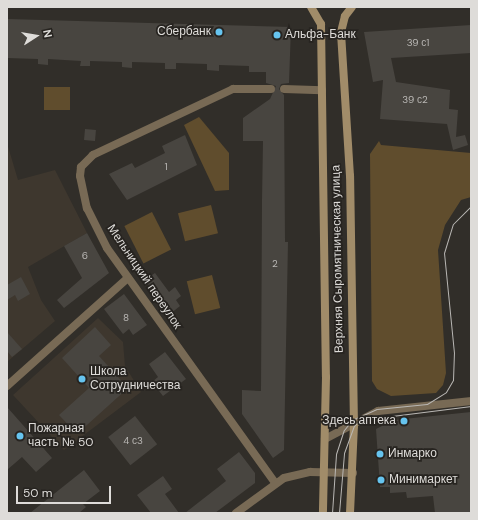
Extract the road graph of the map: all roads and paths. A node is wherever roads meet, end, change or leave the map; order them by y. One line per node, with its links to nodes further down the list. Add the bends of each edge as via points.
1 (311, 7): 5 (main road, Верхняя Сыромятническая улица, via 321,24)
2 (352, 7): 9 (main road, Верхняя Сыромятническая улица, via 342,24 341,40 350,176)
3 (271, 89): 6 (street, Мельницкий переулок, via 233,89 93,156 81,167 82,192 95,227)
4 (284, 89): 5 (street)
5 (322, 90): 10 (main road, Верхняя Сыромятническая улица)
6 (128, 278): 7 (street); 13 (street, Мельницкий переулок)
7 (7, 386)
8 (471, 401): 9 (street, via 378,411)
9 (354, 421): 10 (street); 12 (main road, Верхняя Сыромятническая улица)
10 (326, 439): 11 (main road, Верхняя Сыромятническая улица)
11 (325, 472): 12 (street); 13 (street, via 293,476); 15 (main road, Верхняя Сыромятническая улица)
12 (353, 473): 16 (main road, Верхняя Сыромятническая улица)
13 (274, 483): 14 (street)
14 (236, 513)
15 (323, 513)
16 (350, 513)

